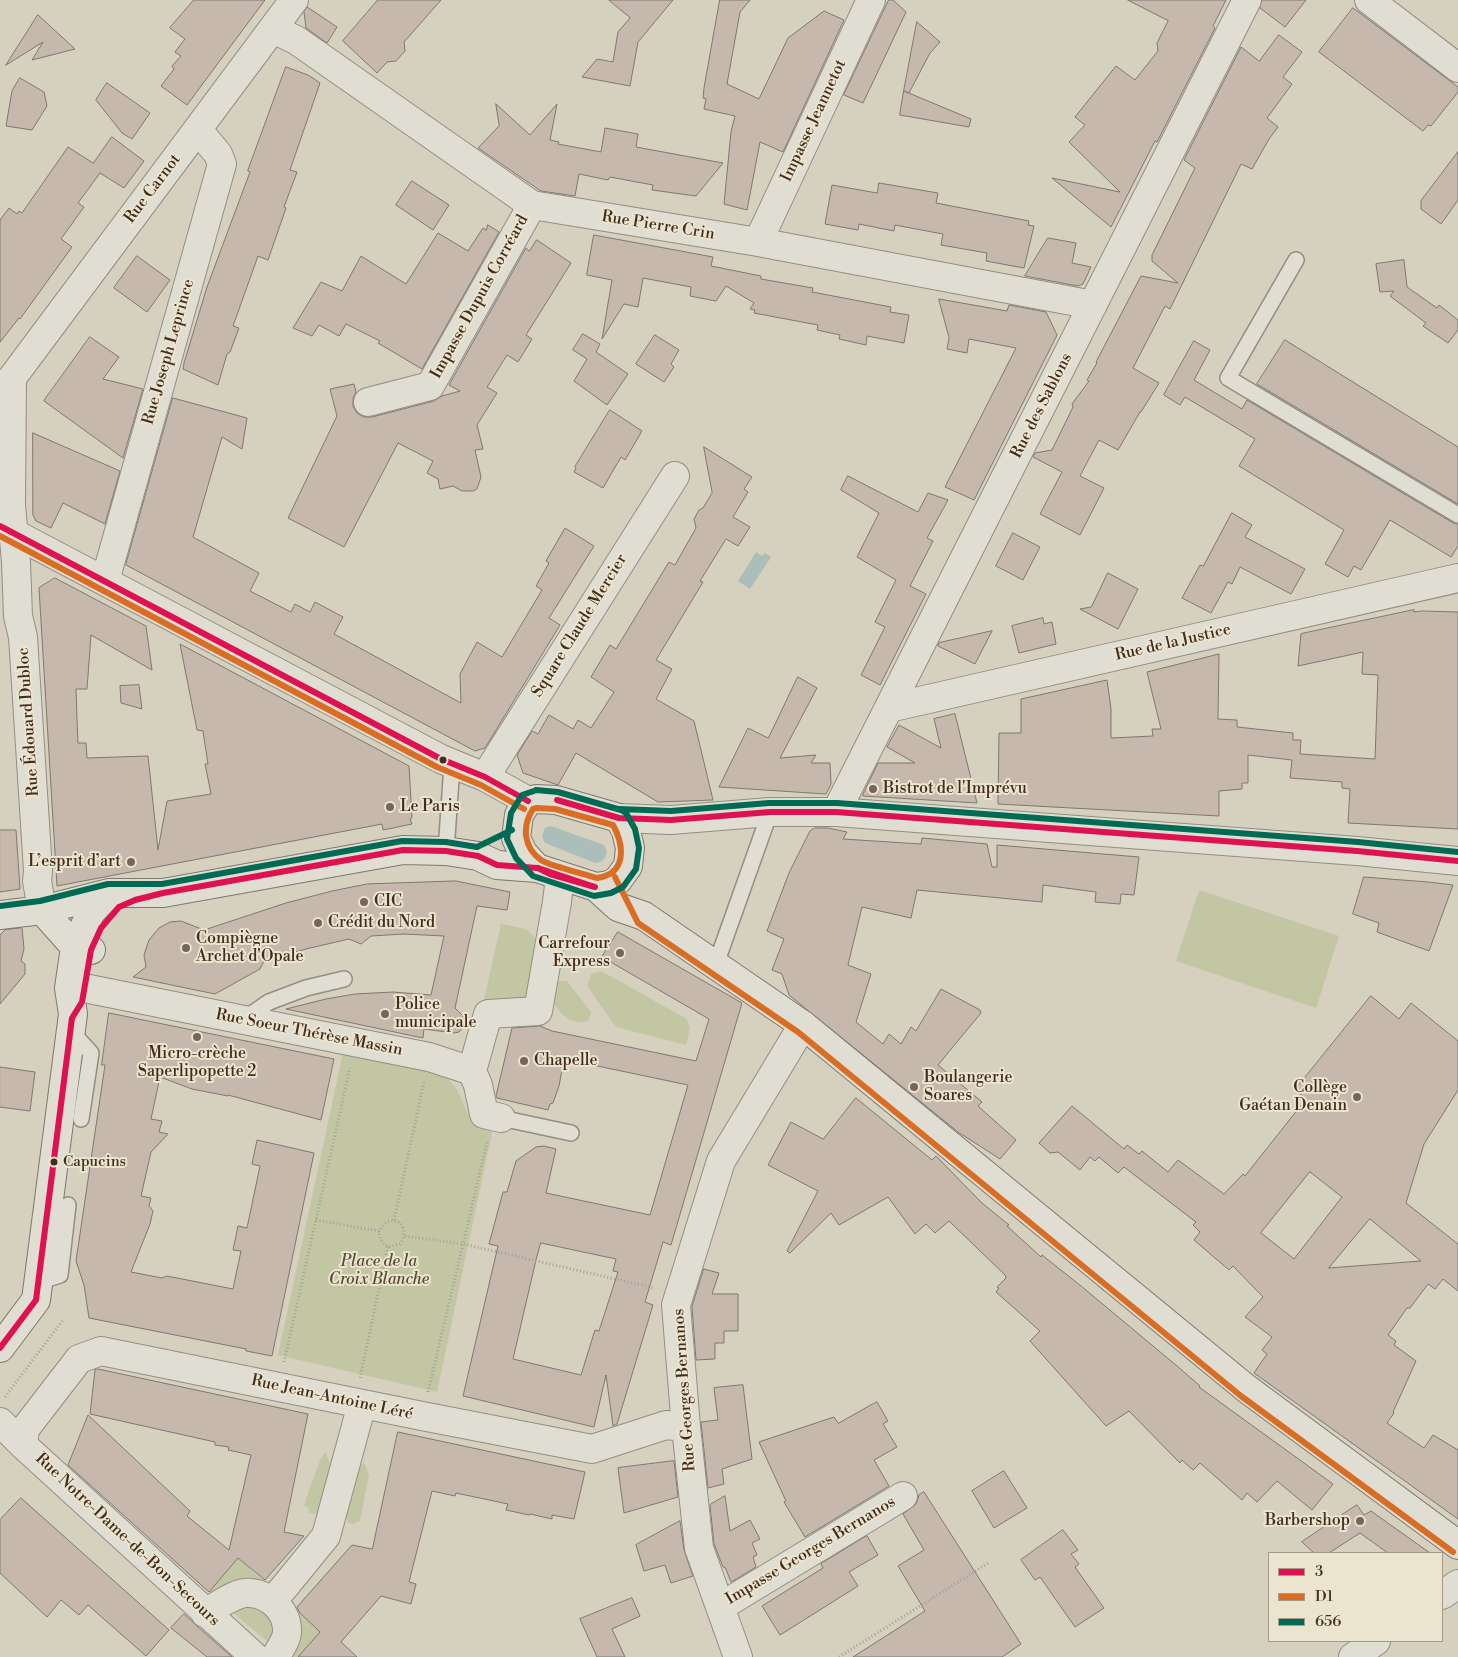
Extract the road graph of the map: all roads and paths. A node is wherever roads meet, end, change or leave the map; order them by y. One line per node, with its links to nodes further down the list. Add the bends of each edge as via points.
1 (294, 0): 5 (street, Rue Carnot)
2 (872, 0): 9 (street, Impasse Jeannetot)
3 (1247, 0): 11 (street, Rue des Sablons)
4 (1369, 0): 6 (street)
5 (273, 29): 7 (street, Rue Carnot); 8 (street, Rue Pierre Crin, via 296,40)
6 (1458, 68)
7 (198, 130): 12 (street, Rue Carnot); 18 (street, Rue Joseph Leprince, via 222,164)
8 (532, 205): 9 (street, Rue Pierre Crin); 13 (street, Impasse Dupuis Corréard, via 430,386)
9 (758, 242): 11 (street, Rue Pierre Crin)
10 (1296, 260): 15 (lane, via 1228,378)
11 (1093, 305): 19 (street, Rue des Sablons)
12 (6, 385): 16 (street, Rue Carnot, via 11,496)
13 (368, 402)
14 (675, 476): 21 (street, Square Claude Mercier)
15 (1458, 515)
16 (7, 530): 18 (street); 37 (street, Rue Édouard Dubloc, via 18,616 24,637 37,881)
17 (1458, 578): 19 (street, Rue de la Justice)
18 (105, 581): 20 (street)
19 (889, 708): 24 (street, Rue des Sablons)
20 (452, 765): 21 (street); 29 (lane)
21 (486, 777): 22 (street)
22 (528, 801): 25 (street, via 556,800); 27 (street, via 519,815)
23 (770, 812): 24 (street); 26 (street); 41 (lane)
24 (836, 812): 31 (street, via 1357,850)
25 (619, 818): 26 (street); 28 (street)
26 (667, 820): 28 (street, via 656,834)
27 (516, 838): 30 (street); 32 (street, via 523,853)
28 (630, 848): 33 (street, via 628,866)
29 (446, 850): 30 (street); 36 (street, via 403,850)
30 (478, 856): 32 (street, via 497,865)
31 (1458, 861)
32 (548, 872): 34 (street); 49 (street, via 557,902 538,1011 488,1014)
33 (623, 874): 34 (street, via 609,885); 39 (street)
34 (596, 887): 39 (street, via 618,907)
35 (109, 892): 36 (street); 37 (street); 40 (street, via 92,912)
36 (163, 893): 40 (street, via 118,907)
37 (42, 910): 38 (street); 40 (street)
38 (0, 915)
39 (644, 916): 41 (street)
40 (83, 948): 43 (street); 45 (street, via 69,988)
41 (716, 964): 46 (street)
42 (344, 979): 44 (lane, via 306,988 269,1002)
43 (84, 988): 44 (street, Rue Soeur Thérèse Massin); 45 (street, via 82,1002)
44 (243, 1020): 47 (street, Rue Soeur Thérèse Massin)
45 (72, 1022): 51 (lane, via 92,1053); 60 (street)
46 (803, 1025): 61 (street, Rue Georges Bernanos, via 721,1161); 72 (street, via 1247,1388)
47 (356, 1043): 48 (street, Rue Soeur Thérèse Massin); 54 (path)
48 (429, 1057): 49 (street, Rue Soeur Thérèse Massin); 55 (path)
49 (472, 1071): 50 (street, via 484,1114)
50 (497, 1117): 52 (lane); 58 (path)
51 (81, 1119)
52 (571, 1134)
53 (68, 1205): 60 (lane, via 60,1275)
54 (316, 1220): 56 (path); 64 (path)
55 (394, 1220): 56 (path, via 389,1220); 57 (path, via 405,1229)
56 (379, 1230): 59 (path, via 380,1239)
57 (405, 1236): 58 (path); 59 (path, via 400,1244)
58 (462, 1244): 61 (path, via 656,1288); 67 (path)
59 (388, 1247): 66 (path)
60 (38, 1282): 63 (street, via 36,1300)
61 (676, 1305): 69 (street, Rue Georges Bernanos)
62 (63, 1320): 65 (path)
63 (0, 1348)
64 (279, 1387): 66 (street, Rue Jean-Antoine Léré); 70 (street, Rue Jean-Antoine Léré, via 101,1351 78,1359 25,1429)
65 (0, 1404)
66 (358, 1404): 67 (street, Rue Jean-Antoine Léré); 76 (street, via 326,1536)
67 (422, 1416): 69 (street, Rue Jean-Antoine Léré, via 592,1449 666,1424)
68 (0, 1422): 70 (street, Rue Notre-Dame-de-Bon-Secours)
69 (686, 1427): 77 (street, Rue Georges Bernanos, via 699,1548)
70 (22, 1445): 78 (street, Rue Notre-Dame-de-Bon-Secours)
71 (903, 1496): 77 (street, Impasse Georges Bernanos)
72 (1458, 1545)
73 (990, 1562): 83 (path)
74 (1458, 1584): 75 (street)
75 (1443, 1594)
76 (273, 1601): 78 (street, via 251,1593 235,1596); 81 (street, via 282,1612 287,1630 283,1646)
77 (720, 1607): 82 (street, Rue Georges Bernanos)
78 (205, 1613): 80 (street, Rue Notre-Dame-de-Bon-Secours)
79 (1375, 1642): 84 (street)
80 (255, 1657)
81 (274, 1657)
82 (738, 1657)
83 (840, 1657)
84 (1353, 1657)

